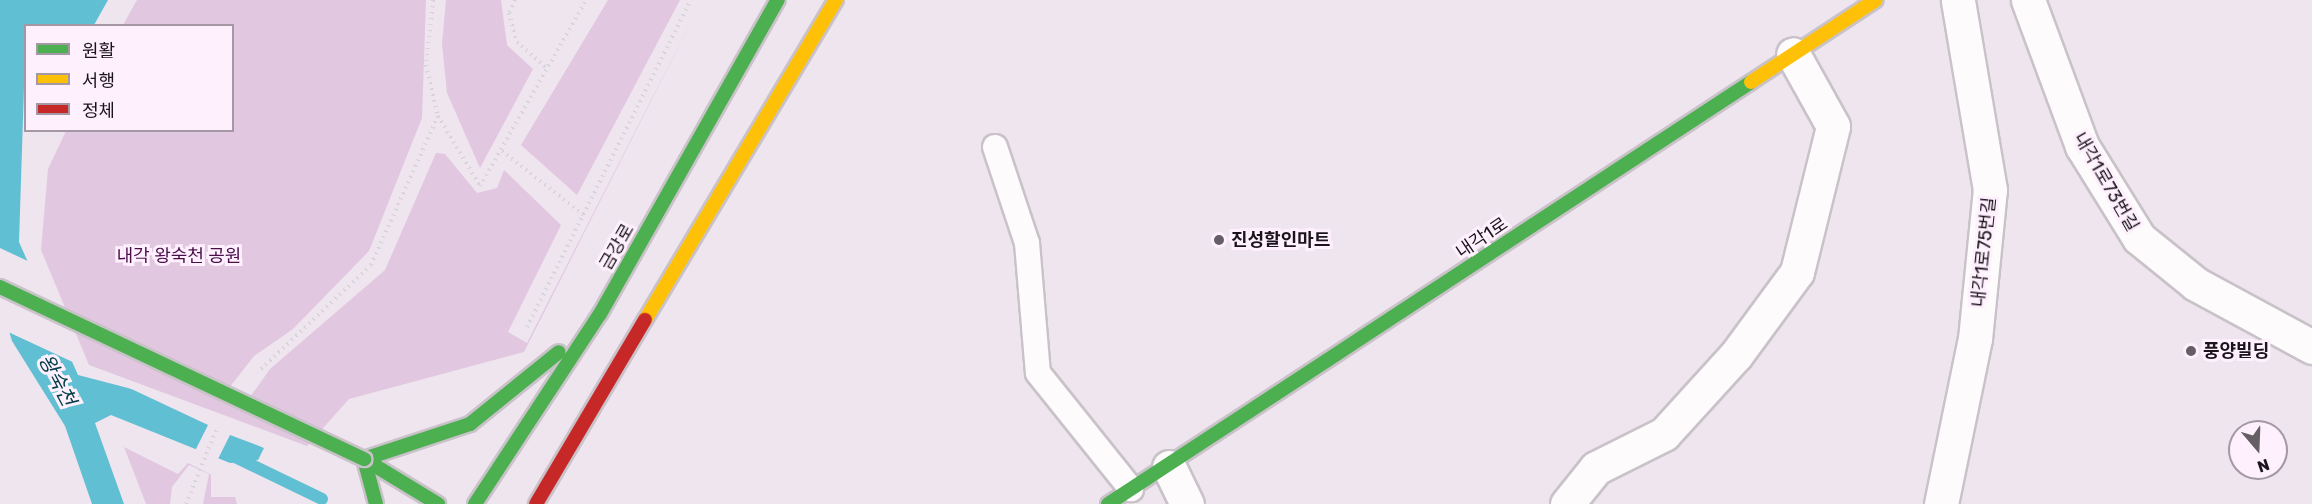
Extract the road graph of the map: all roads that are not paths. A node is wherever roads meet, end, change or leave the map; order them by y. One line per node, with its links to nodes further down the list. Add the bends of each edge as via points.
1 (778, 0): 9 (main road, 금강로)
2 (836, 0): 17 (main road)
3 (1876, 0): 6 (main road, 내각1로)
4 (1958, 0): 21 (street, 내각1로75번길, via 1990,190 1975,339)
5 (2028, 0): 10 (street, 내각1로73번길, via 2082,146 2139,238 2196,284)
6 (1793, 54): 12 (main road, 내각1로); 20 (street, via 1833,126 1797,272 1736,355 1664,434 1596,468)
7 (995, 147): 13 (lane, via 1027,243 1038,373)
8 (0, 287): 11 (main road, bridge)
9 (600, 314): 11 (main road, via 525,385 470,424); 16 (main road, 금강로)
10 (2312, 347)
11 (364, 459): 14 (main road); 15 (main road)
12 (1168, 467): 13 (main road, 내각1로); 19 (street)
13 (1131, 489): 18 (main road, 내각1로)
14 (376, 504)
15 (438, 504)
16 (475, 504)
17 (536, 504)
18 (1108, 504)
19 (1187, 504)
20 (1567, 504)
21 (1941, 504)

